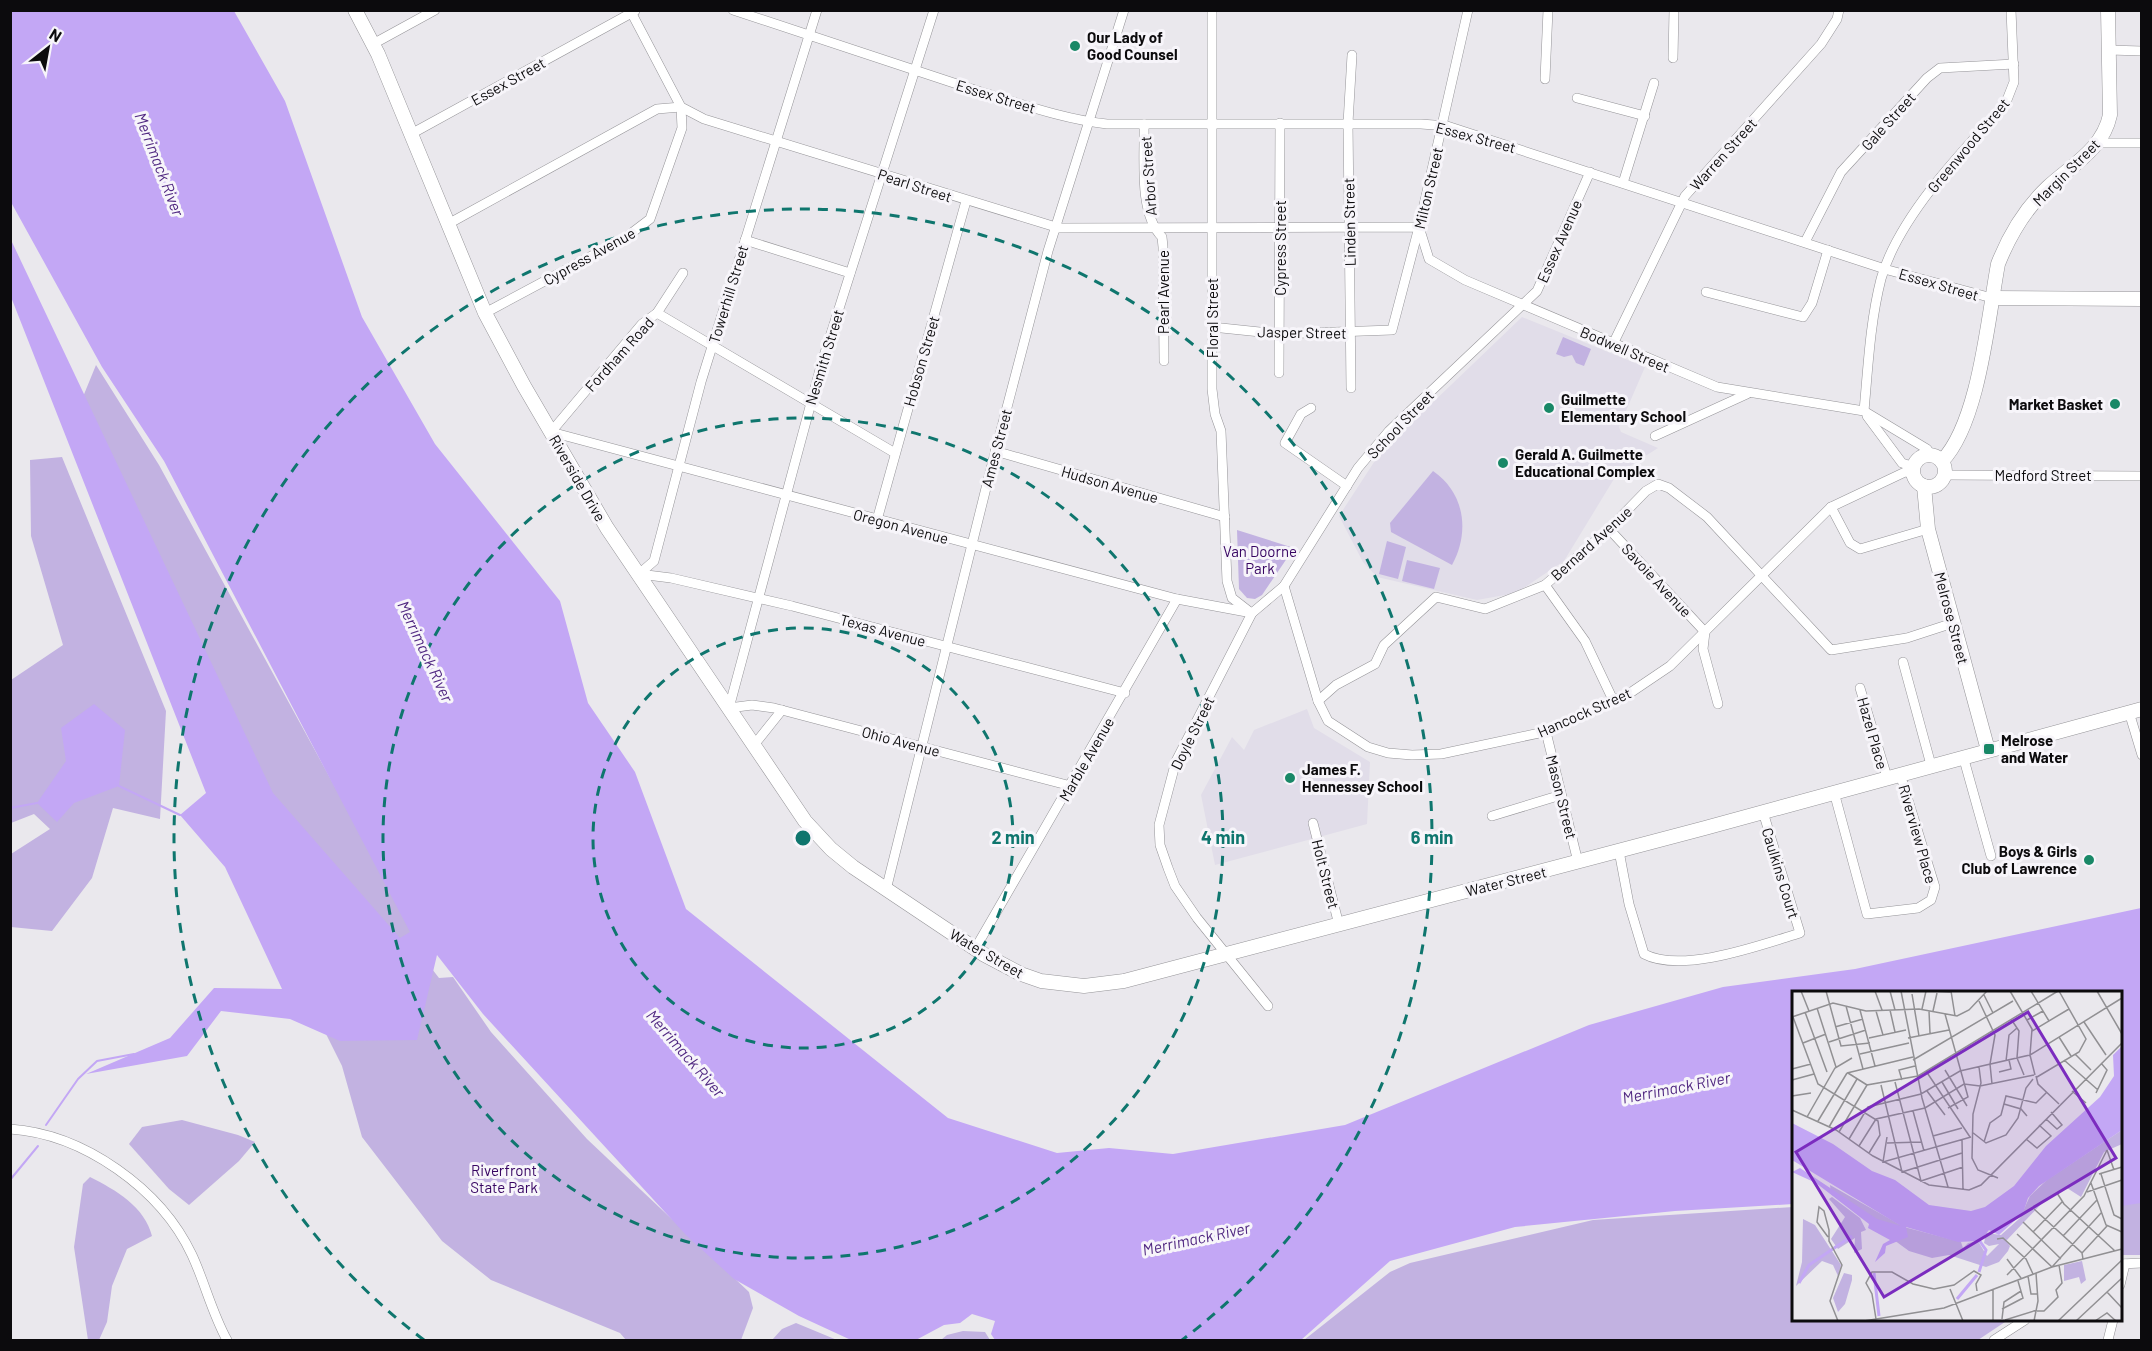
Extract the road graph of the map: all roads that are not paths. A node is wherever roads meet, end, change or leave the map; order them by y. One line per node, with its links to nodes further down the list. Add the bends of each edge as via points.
1 (355, 10): 16 (main road, Riverside Drive)
2 (435, 10): 16 (street)
3 (733, 10): 15 (street, Essex Street)
4 (817, 10): 15 (street, Towerhill Street)
5 (934, 10): 22 (street, Nesmith Street)
6 (1124, 10): 28 (street, Ames Street)
7 (1212, 10): 29 (street, Floral Street)
8 (1468, 10): 33 (street, Milton Street)
9 (1548, 10): 23 (street)
10 (1674, 10): 20 (street)
11 (1839, 10): 42 (street, Warren Street, via 1821,44)
12 (2011, 10): 21 (street, Greenwood Street)
13 (2108, 10): 17 (main road, Margin Street)
14 (633, 11): 26 (street); 34 (street, Essex Street)
15 (809, 35): 22 (street, Essex Street); 35 (street, Towerhill Street)
16 (373, 44): 34 (main road, Riverside Drive)
17 (2109, 50): 18 (street); 36 (main road, Margin Street, via 2110,115)
18 (2142, 51)
19 (1352, 55): 31 (street, Linden Street)
20 (1673, 58)
21 (2014, 64): 51 (street, Gale Street, via 1940,68 1927,78 1841,172); 53 (street, Greenwood Street, via 2014,82 2005,105 1929,191)
22 (915, 71): 28 (street, Essex Street); 39 (street, Nesmith Street)
23 (1545, 79)
24 (1654, 83): 27 (street)
25 (1577, 98): 27 (street)
26 (681, 107): 35 (street, Pearl Street, via 704,119); 43 (street, via 657,109); 60 (street, Cypress Avenue, via 682,129 650,219 625,238)
27 (1645, 116): 40 (street)
28 (1088, 122): 32 (street, Essex Street); 44 (street, Ames Street)
29 (1212, 123): 30 (street, Essex Street); 32 (street, Essex Street); 47 (street, Floral Street)
30 (1281, 123): 31 (street, Essex Street); 48 (street, Cypress Street)
31 (1348, 123): 33 (street, Essex Street); 49 (street, Linden Street)
32 (1144, 124): 46 (street, Arbor Street, via 1147,212)
33 (1442, 126): 38 (street, Essex Street); 45 (street, Milton Street)
34 (411, 134): 43 (main road, Riverside Drive)
35 (775, 141): 39 (street, Pearl Street); 50 (street, Towerhill Street)
36 (2098, 143): 37 (street); 57 (main road, Margin Street, via 2030,208 2006,244)
37 (2142, 143)
38 (1590, 172): 40 (street, Essex Street); 59 (street, Essex Avenue, via 1538,291)
39 (882, 175): 41 (street, Pearl Street); 55 (street, Nesmith Street)
40 (1623, 183): 42 (street, Essex Street)
41 (966, 201): 44 (street, Pearl Street); 78 (street, Hobson Street)
42 (1681, 202): 51 (street, Essex Street); 67 (street, Warren Street)
43 (448, 224): 60 (main road, Riverside Drive)
44 (1055, 227): 46 (street, Pearl Street); 77 (street, Ames Street)
45 (1419, 227): 49 (street, Pearl Street); 59 (street, Bodwell Street, via 1429,259); 63 (street, Milton Street)
46 (1153, 228): 47 (street, Pearl Street); 68 (street, Pearl Avenue, via 1162,237 1163,247)
47 (1212, 228): 48 (street, Pearl Street); 62 (street, Floral Street)
48 (1280, 228): 49 (street, Pearl Street); 65 (street, Cypress Street)
49 (1350, 228): 64 (street, Linden Street)
50 (745, 240): 55 (street); 66 (street, Towerhill Street)
51 (1805, 242): 52 (street, Essex Street)
52 (1828, 250): 53 (street, Essex Street); 56 (street, via 1803,317)
53 (1885, 269): 57 (street, Essex Street); 74 (street, Greenwood Street, via 1870,346)
54 (683, 273): 61 (street, Fordham Road)
55 (850, 273): 72 (street, Nesmith Street)
56 (1706, 292)
57 (1992, 298): 58 (main road, Essex Street); 79 (main road, Margin Street, via 1970,411 1958,441)
58 (2142, 299)
59 (1523, 306): 67 (street, Bodwell Street); 84 (street, School Street, via 1389,431)
60 (485, 313): 75 (main road, Riverside Drive)
61 (657, 314): 66 (street); 75 (street, Fordham Road, via 642,324)
62 (1212, 327): 65 (street, Jasper Street); 88 (street, Floral Street, via 1212,389 1221,431)
63 (1392, 330): 64 (street, Jasper Street)
64 (1351, 333): 65 (street, Jasper Street); 70 (street, Linden Street)
65 (1279, 334): 69 (street, Cypress Street)
66 (712, 344): 72 (street); 80 (street, Towerhill Street)
67 (1613, 344): 71 (street, Bodwell Street, via 1717,387)
68 (1164, 360)
69 (1279, 373)
70 (1351, 388)
71 (1747, 394): 74 (street, Bodwell Street); 76 (street)
72 (810, 403): 78 (street); 86 (street, Nesmith Street)
73 (1311, 408): 84 (street, via 1301,414 1285,443)
74 (1864, 411): 79 (street, Bodwell Street); 81 (street, via 1902,463)
75 (551, 432): 80 (street, Oregon Avenue); 93 (main road, Riverside Drive)
76 (1655, 436)
77 (995, 451): 88 (street, Hudson Avenue); 92 (street, Ames Street)
78 (895, 453): 89 (street, Hobson Street)
79 (1937, 458): 81 (main road, via 1919,458); 82 (main road)
80 (680, 468): 86 (street, Oregon Avenue); 93 (street, Towerhill Street, via 654,561)
81 (1914, 470): 85 (main road, via 1916,480); 87 (street, Hancock Street)
82 (1945, 475): 83 (street, Medford Street); 85 (main road, via 1939,484)
83 (2142, 476)
84 (1347, 486): 96 (street, School Street)
85 (1924, 486): 91 (main road, Melrose Street)
86 (785, 496): 89 (street, Oregon Avenue); 97 (street, Nesmith Street)
87 (1832, 507): 91 (street, via 1850,543 1860,549); 94 (street, Hancock Street)
88 (1225, 517): 99 (street, Floral Street, via 1227,581 1232,598)
89 (877, 520): 92 (street, Oregon Avenue)
90 (1610, 529): 94 (street, Bernard Avenue, via 1646,491 1658,484 1707,516); 95 (street, Bernard Avenue); 101 (street, Savoie Avenue)
91 (1928, 529): 100 (main road, Melrose Street)
92 (972, 545): 98 (street, Oregon Avenue); 102 (street, Ames Street)
93 (639, 574): 97 (street, Texas Avenue); 109 (main road, Riverside Drive)
94 (1762, 576): 100 (street, via 1831,650 1907,638); 101 (street, Hancock Street)
95 (1545, 585): 106 (street, via 1585,641); 107 (street, Bernard Avenue, via 1485,609 1436,597 1384,645 1375,664 1336,685)
96 (1284, 586): 99 (street, School Street); 107 (street, Hancock Street)
97 (758, 598): 102 (street, Texas Avenue); 109 (street, Nesmith Street)
98 (1177, 599): 99 (street, Oregon Avenue); 105 (street, Marble Avenue)
99 (1252, 613): 132 (street, Doyle Street, via 1176,761 1159,825 1160,845 1175,886)
100 (1953, 623): 115 (main road, Melrose Street)
101 (1705, 632): 106 (street, Hancock Street, via 1670,666); 108 (street, via 1703,649)
102 (946, 647): 105 (street, Texas Avenue); 114 (street, Ames Street)
103 (1903, 662): 118 (street)
104 (1860, 688): 119 (street, Hazel Place)
105 (1125, 693): 120 (street, Marble Avenue)
106 (1613, 700): 112 (street, Hancock Street)
107 (1318, 701): 112 (street, Hancock Street, via 1328,721 1368,747 1388,753 1441,753)
108 (1718, 704)
109 (729, 708): 110 (street, Ohio Avenue, via 752,705); 113 (main road, Riverside Drive)
110 (782, 710): 113 (street); 114 (street, Ohio Avenue)
111 (2135, 710): 115 (main road, Water Street); 116 (street)
112 (1545, 732): 122 (street, Mason Street)
113 (753, 745): 129 (main road, Riverside Drive, via 818,835)
114 (921, 747): 120 (street, Ohio Avenue); 129 (street, Ames Street)
115 (1988, 750): 117 (main road, Water Street)
116 (2142, 755)
117 (1963, 756): 118 (main road, Water Street); 127 (street)
118 (1931, 765): 119 (main road, Water Street)
119 (1893, 775): 121 (main road, Water Street); 121 (street, Riverview Place, via 1935,887 1930,900 1918,908 1867,914)
120 (1071, 786): 131 (street, Marble Avenue)
121 (1834, 792): 123 (main road, Water Street)
122 (1561, 795): 124 (street); 128 (street, Mason Street)
123 (1763, 812): 126 (main road, Water Street); 126 (street, Caulkins Court, via 1800,933 1718,955 1656,961 1644,954)
124 (1492, 816)
125 (1313, 823): 130 (street, Holt Street)
126 (1619, 851): 128 (main road, Water Street)
127 (1991, 856)
128 (1578, 862): 130 (main road, Water Street)
129 (886, 890): 131 (main road, Water Street)
130 (1339, 925): 132 (main road, Water Street)
131 (975, 949): 132 (main road, Water Street, via 1041,981 1084,986 1124,981)
132 (1227, 954): 133 (street, Doyle Street)
133 (1268, 1006)
134 (10, 1129): 139 (street, via 28,1130 92,1154 138,1184 166,1212 180,1233)
135 (2142, 1263): 136 (street)
136 (2123, 1264)
137 (2024, 1321): 140 (street)
138 (2113, 1321): 141 (street)
139 (227, 1341)
140 (1994, 1341)
141 (2108, 1341)

